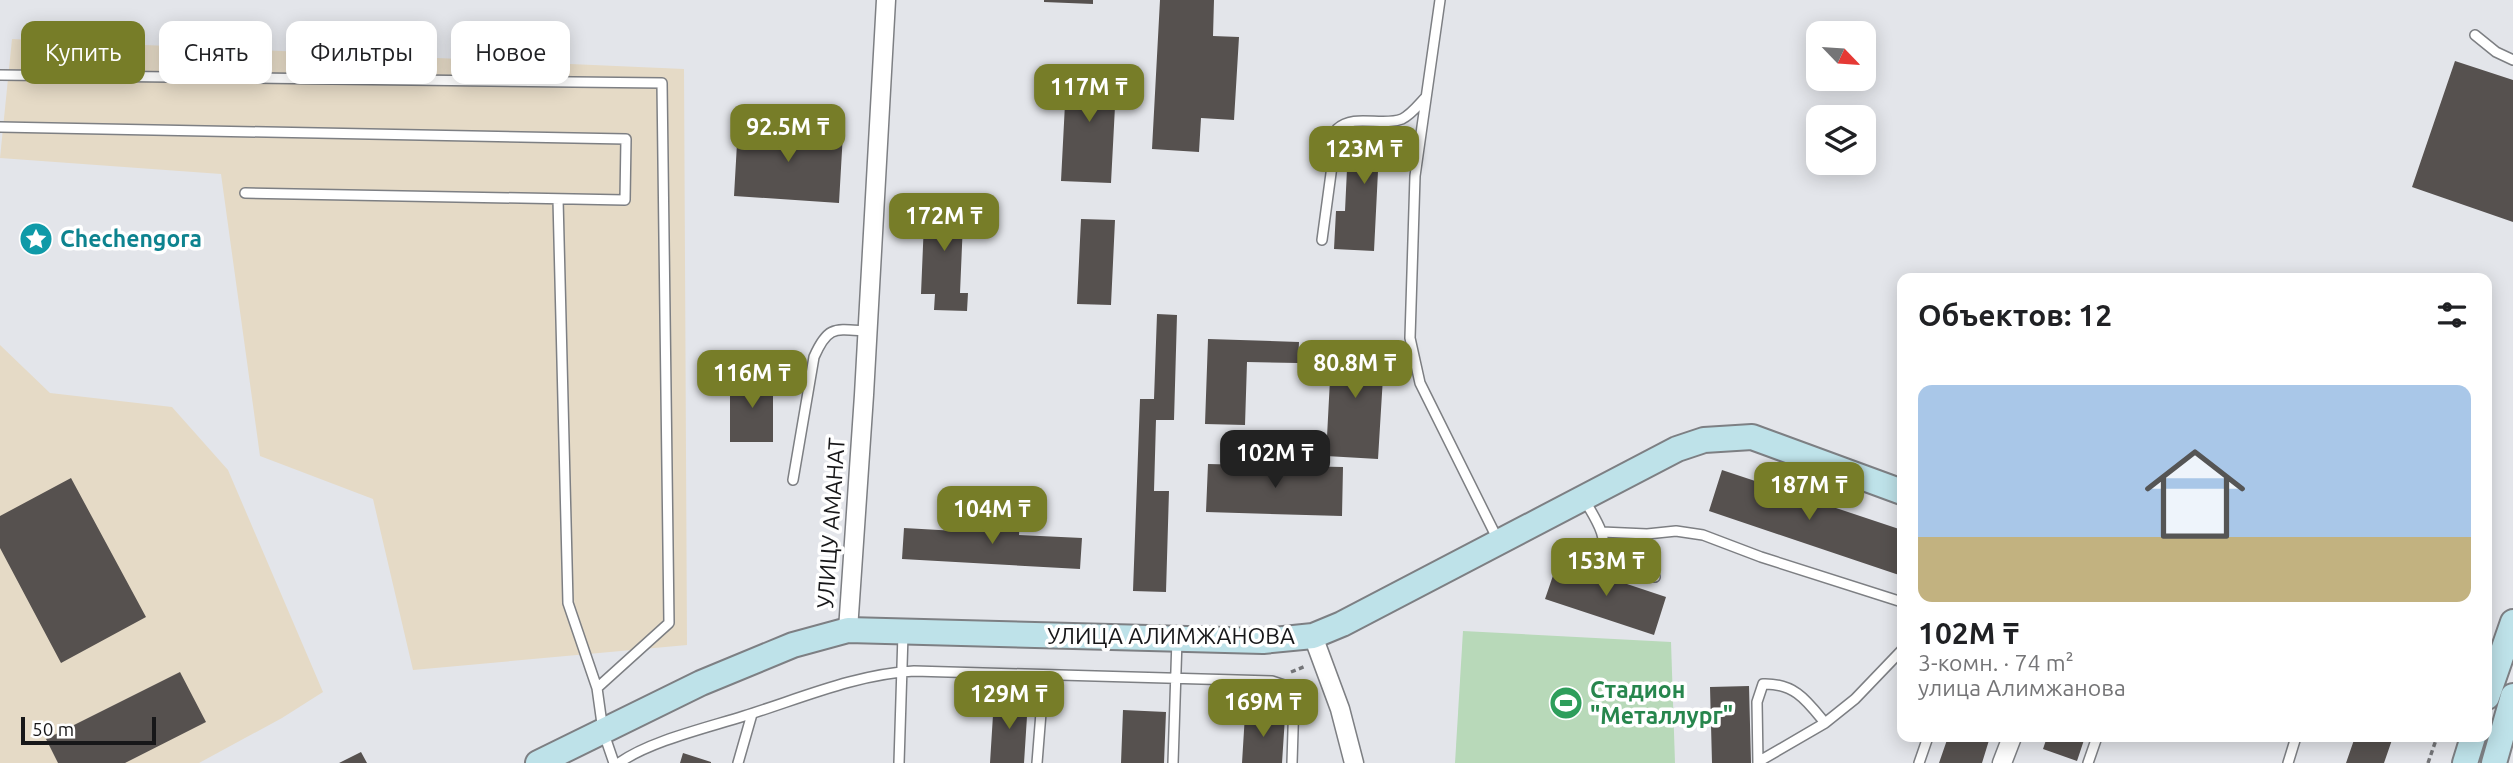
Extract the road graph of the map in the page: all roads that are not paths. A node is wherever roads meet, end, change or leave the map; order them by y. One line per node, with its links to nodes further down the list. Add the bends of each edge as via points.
1 (886, 0): 11 (street, УЛИЦУ АМАНАТ)
2 (1440, 0): 6 (lane)
3 (2475, 35): 4 (lane)
4 (2513, 60)
5 (0, 75): 30 (lane, via 662,83 669,623)
6 (1428, 95): 10 (lane, via 1399,120 1349,121 1338,129); 16 (lane, via 1415,176 1410,338 1420,383)
7 (0, 127): 9 (lane, via 626,139 625,200)
8 (245, 193): 9 (lane)
9 (558, 199): 30 (lane, via 568,603)
10 (1322, 240)
11 (867, 331): 12 (lane, via 835,328 819,345); 22 (street, УЛИЦУ АМАНАТ)
12 (793, 480)
13 (1897, 490): 14 (street, УЛИЦА АЛИМЖАНОВА, via 1752,437 1704,440 1677,449)
14 (1584, 498): 15 (lane); 16 (street, УЛИЦА АЛИМЖАНОВА)
15 (1602, 532): 18 (lane, via 1606,550); 20 (lane, via 1676,531 1703,536)
16 (1499, 542): 24 (street, УЛИЦА АЛИМЖАНОВА)
17 (1587, 554): 18 (lane)
18 (1602, 559): 19 (lane)
19 (1655, 577)
20 (1897, 600)
21 (2513, 622): 31 (street)
22 (848, 630): 23 (street, УЛИЦА АЛИМЖАНОВА); 34 (street, УЛИЦА АЛИМЖАНОВА, via 793,645)
23 (903, 632): 25 (street, УЛИЦА АЛИМЖАНОВА); 27 (lane)
24 (1313, 636): 25 (street, УЛИЦА АЛИМЖАНОВА, via 1263,641); 47 (street)
25 (1177, 637): 29 (lane)
26 (1897, 655): 33 (lane)
27 (900, 672): 28 (lane); 32 (lane); 43 (lane)
28 (1044, 675): 29 (lane); 44 (lane)
29 (1176, 679): 45 (lane); 46 (lane, via 1272,681 1287,686 1295,707)
30 (597, 688): 34 (lane)
31 (2502, 700): 54 (street)
32 (752, 714): 41 (lane); 42 (lane)
33 (1825, 723): 48 (lane); 48 (lane, via 1800,693 1763,684 1757,702)
34 (603, 731): 40 (street, УЛИЦА АЛИМЖАНОВА); 41 (lane)
35 (1926, 742): 49 (lane)
36 (2010, 742): 50 (street)
37 (2095, 742): 51 (lane)
38 (2294, 742): 52 (lane)
39 (2471, 742): 53 (street)
40 (538, 763)
41 (616, 763)
42 (738, 763)
43 (899, 763)
44 (1037, 763)
45 (1173, 763)
46 (1292, 763)
47 (1354, 763)
48 (1758, 763)
49 (1919, 763)
50 (2003, 763)
51 (2088, 763)
52 (2288, 763)
53 (2465, 763)
54 (2494, 763)

